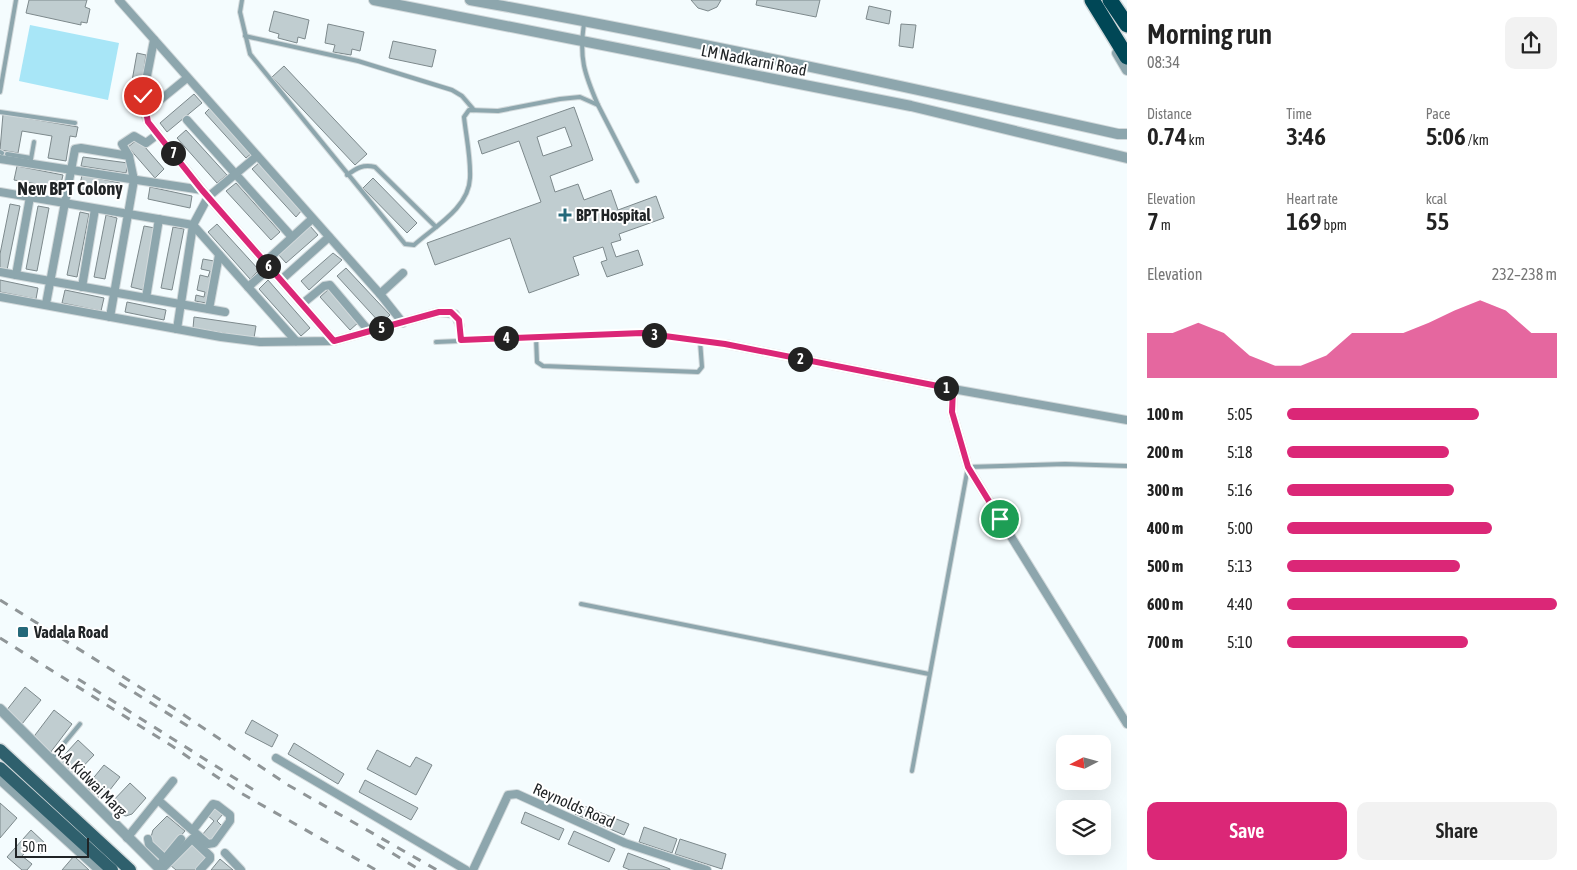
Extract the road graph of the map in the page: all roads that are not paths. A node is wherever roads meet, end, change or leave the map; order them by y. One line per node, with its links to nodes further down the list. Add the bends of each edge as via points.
1 (16, 0): 17 (lane)
2 (119, 0): 12 (street)
3 (242, 0): 11 (lane, via 240,12)
4 (374, 0): 13 (street, LM Nadkarni Road)
5 (470, 0): 9 (street, LM Nadkarni Road)
6 (1086, 0): 15 (street)
7 (1092, 0): 14 (highway)
8 (1112, 0): 10 (highway)
9 (584, 21): 13 (lane); 25 (street, LM Nadkarni Road)
10 (1127, 24)
11 (245, 36): 19 (lane, via 358,61 452,90); 35 (lane, via 250,54)
12 (154, 40): 16 (street); 21 (street, via 143,96)
13 (581, 42): 18 (lane, via 584,73); 31 (street, LM Nadkarni Road, via 911,106)
14 (1127, 56)
15 (1127, 70)
16 (188, 78): 21 (street); 30 (street)
17 (0, 92)
18 (598, 105): 19 (lane, via 580,97 498,111); 37 (lane)
19 (474, 110): 48 (lane, via 469,110 464,117 470,179 467,191 461,202)
20 (0, 112): 23 (lane)
21 (147, 112): 24 (street, via 147,120)
22 (187, 120): 34 (street)
23 (75, 123)
24 (158, 134): 29 (street, via 145,143 134,136 122,144); 38 (street)
25 (1127, 134)
26 (34, 142): 32 (lane)
27 (7, 154): 32 (lane)
28 (0, 155): 32 (street)
29 (129, 156): 33 (street, via 78,148 75,149); 36 (street)
30 (257, 156): 34 (street); 45 (street)
31 (1127, 158)
32 (31, 161): 33 (street)
33 (71, 170): 36 (street); 42 (street)
34 (236, 174): 41 (street); 49 (street)
35 (347, 175): 48 (lane, via 360,166 375,167); 48 (lane, via 405,244 414,245)
36 (134, 180): 38 (street); 44 (street)
37 (637, 181)
38 (202, 190): 41 (street)
39 (0, 192): 40 (street)
40 (30, 197): 42 (street); 55 (street)
41 (208, 197): 47 (street); 52 (street)
42 (65, 203): 43 (street); 57 (street)
43 (95, 208): 44 (street); 58 (street)
44 (129, 214): 46 (street); 60 (street)
45 (312, 218): 49 (street); 50 (street)
46 (159, 219): 47 (street); 63 (street)
47 (193, 225): 51 (street); 65 (street)
48 (436, 227)
49 (292, 237): 52 (street)
50 (329, 237): 56 (street); 61 (street)
51 (219, 255): 59 (street); 67 (street)
52 (268, 265): 56 (street); 59 (street)
53 (0, 272): 55 (street)
54 (403, 273): 61 (street)
55 (16, 275): 57 (street)
56 (281, 280): 66 (street)
57 (50, 281): 58 (street); 64 (street)
58 (82, 287): 60 (street)
59 (248, 287): 78 (street)
60 (114, 292): 63 (street); 69 (street)
61 (380, 294): 70 (street)
62 (0, 297): 64 (street)
63 (146, 298): 65 (street)
64 (46, 304): 69 (street)
65 (180, 304): 67 (street); 72 (street)
66 (302, 304): 73 (street, via 324,286 330,285); 76 (street)
67 (209, 309): 68 (street)
68 (225, 312)
69 (110, 317): 72 (street)
70 (402, 322): 71 (street, via 451,312); 73 (street)
71 (460, 326): 75 (lane)
72 (176, 329): 78 (street, via 260,342)
73 (369, 331): 76 (street)
74 (536, 337): 75 (lane); 77 (lane, via 642,333); 77 (lane, via 537,362 542,366 698,372 702,367)
75 (461, 340): 79 (lane)
76 (334, 341): 78 (street)
77 (700, 341): 80 (lane)
78 (296, 342)
79 (436, 342)
80 (725, 344): 81 (street)
81 (953, 389): 82 (street); 84 (street, via 952,412)
82 (1127, 420)
83 (1127, 466): 84 (lane)
84 (968, 467): 86 (lane); 89 (street)
85 (581, 604): 86 (lane)
86 (929, 674): 94 (lane)
87 (0, 709): 92 (street, R.A. Kidwai Marg)
88 (80, 724): 92 (lane)
89 (1127, 724)
90 (0, 750): 106 (main road)
91 (276, 758): 110 (street)
92 (50, 760): 99 (street, R.A. Kidwai Marg)
93 (0, 768): 105 (main road)
94 (912, 771)
95 (0, 779): 104 (street)
96 (173, 781): 97 (street)
97 (158, 800): 98 (street); 99 (street)
98 (193, 830): 98 (street, via 212,844 230,821 230,815 213,804)
99 (127, 838): 103 (street, R.A. Kidwai Marg)
100 (148, 839): 103 (street)
101 (181, 839): 103 (street)
102 (225, 853): 109 (street)
103 (162, 866): 107 (street); 108 (street, via 192,839 210,856)
104 (100, 870)
105 (112, 870)
106 (130, 870)
107 (174, 870)
108 (200, 870)
109 (242, 870)
110 (466, 870)
111 (474, 870): 112 (street, Reynolds Road, via 508,795 517,794 625,842)
112 (707, 870)

